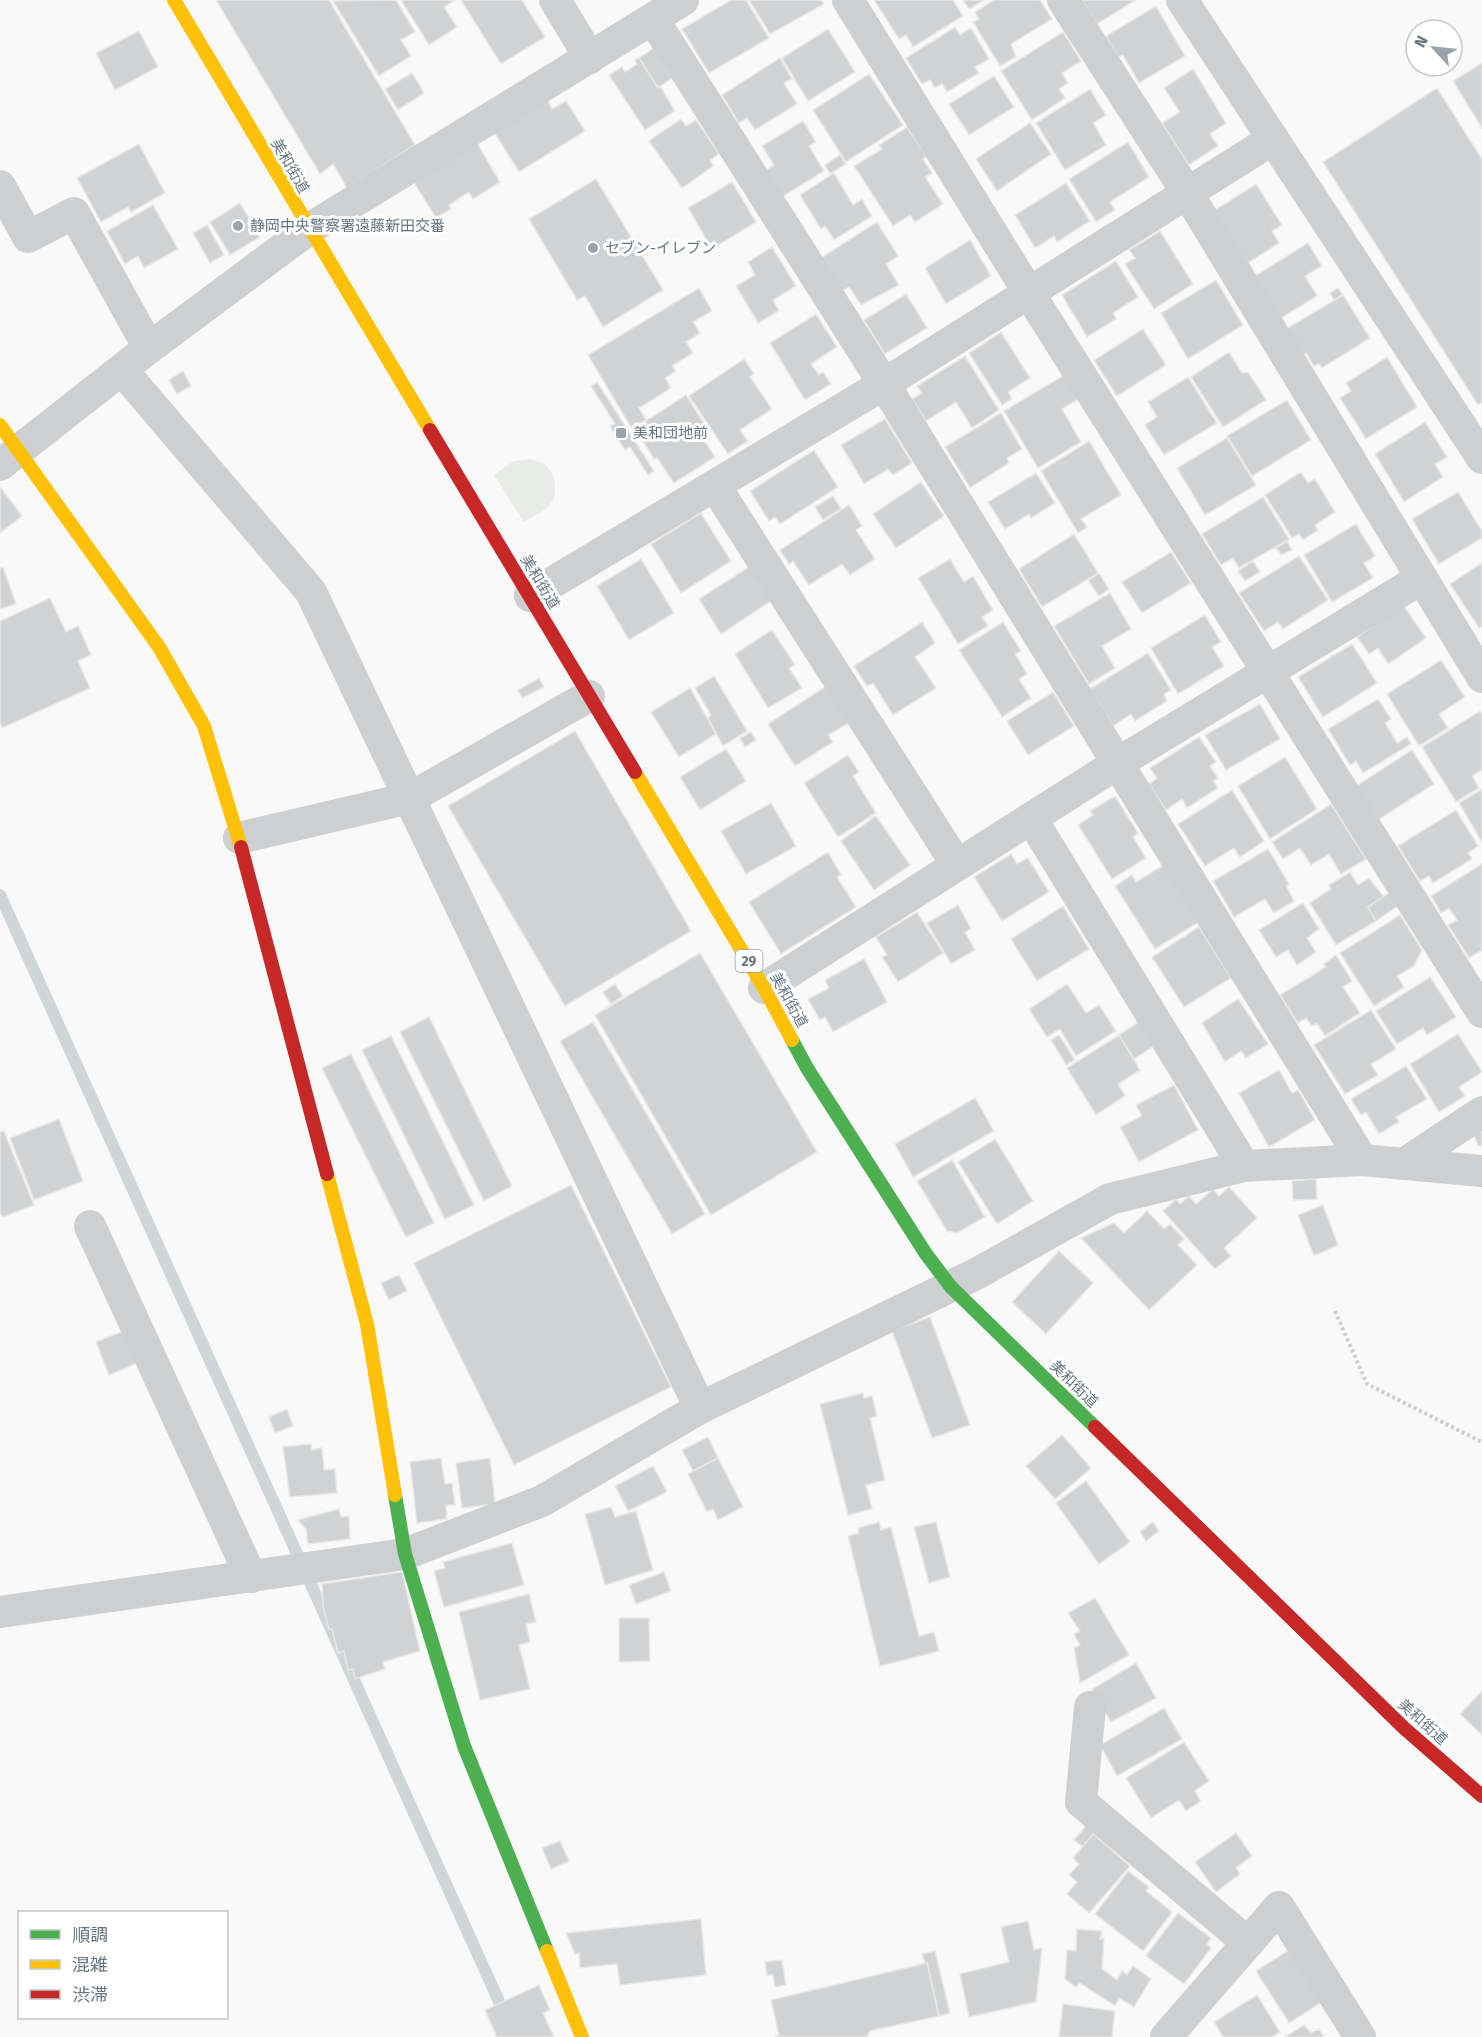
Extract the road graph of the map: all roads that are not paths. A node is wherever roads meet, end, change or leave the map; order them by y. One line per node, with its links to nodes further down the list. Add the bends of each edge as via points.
1 (174, 0): 12 (main road, 美和街道 / 29)
2 (555, 0): 8 (street)
3 (683, 0): 7 (street)
4 (848, 0): 13 (street)
5 (1063, 0): 11 (street)
6 (1182, 0): 9 (street)
7 (653, 19): 8 (street); 16 (street)
8 (590, 58): 12 (street)
9 (1273, 139): 11 (street); 19 (street)
10 (0, 186): 14 (street, via 28,237 74,213)
11 (1188, 194): 13 (street); 21 (street)
12 (309, 229): 14 (street); 22 (main road, 美和街道 / 29)
13 (1029, 293): 16 (street); 23 (street)
14 (149, 348): 15 (street)
15 (122, 370): 18 (street); 27 (street, via 311,592)
16 (884, 384): 20 (street); 26 (street)
17 (0, 425): 18 (main road)
18 (9, 458): 29 (main road, via 159,647 204,726)
19 (1482, 458)
20 (715, 486): 22 (street); 30 (street)
21 (1422, 578): 23 (street); 24 (street)
22 (530, 596): 25 (main road, 美和街道 / 29)
23 (1268, 672): 26 (street); 32 (street)
24 (1482, 677)
25 (589, 696): 27 (street); 31 (main road, 美和街道 / 29)
26 (1118, 763): 28 (street); 34 (street)
27 (410, 798): 29 (street); 40 (street)
28 (1031, 818): 30 (street); 36 (street)
29 (239, 838): 41 (main road, via 367,1324)
30 (957, 865): 31 (street)
31 (764, 988): 39 (main road, 美和街道 / 29, via 807,1068)
32 (1482, 1011)
33 (1482, 1112): 35 (street)
34 (1362, 1160): 35 (street); 36 (street)
35 (1404, 1164): 37 (street)
36 (1244, 1166): 39 (street, via 1110,1199)
37 (1482, 1172)
38 (90, 1226): 42 (street)
39 (951, 1287): 40 (street); 45 (main road, 美和街道 / 29, via 1404,1728)
40 (700, 1408): 41 (street, via 542,1501)
41 (405, 1554): 42 (street); 47 (main road, via 464,1746)
42 (251, 1577): 43 (street)
43 (0, 1612)
44 (1090, 1707): 46 (street, via 1081,1802)
45 (1482, 1796)
46 (1248, 1943): 48 (street); 49 (street, via 1279,1907)
47 (582, 2037)
48 (1166, 2037)
49 (1360, 2037)

